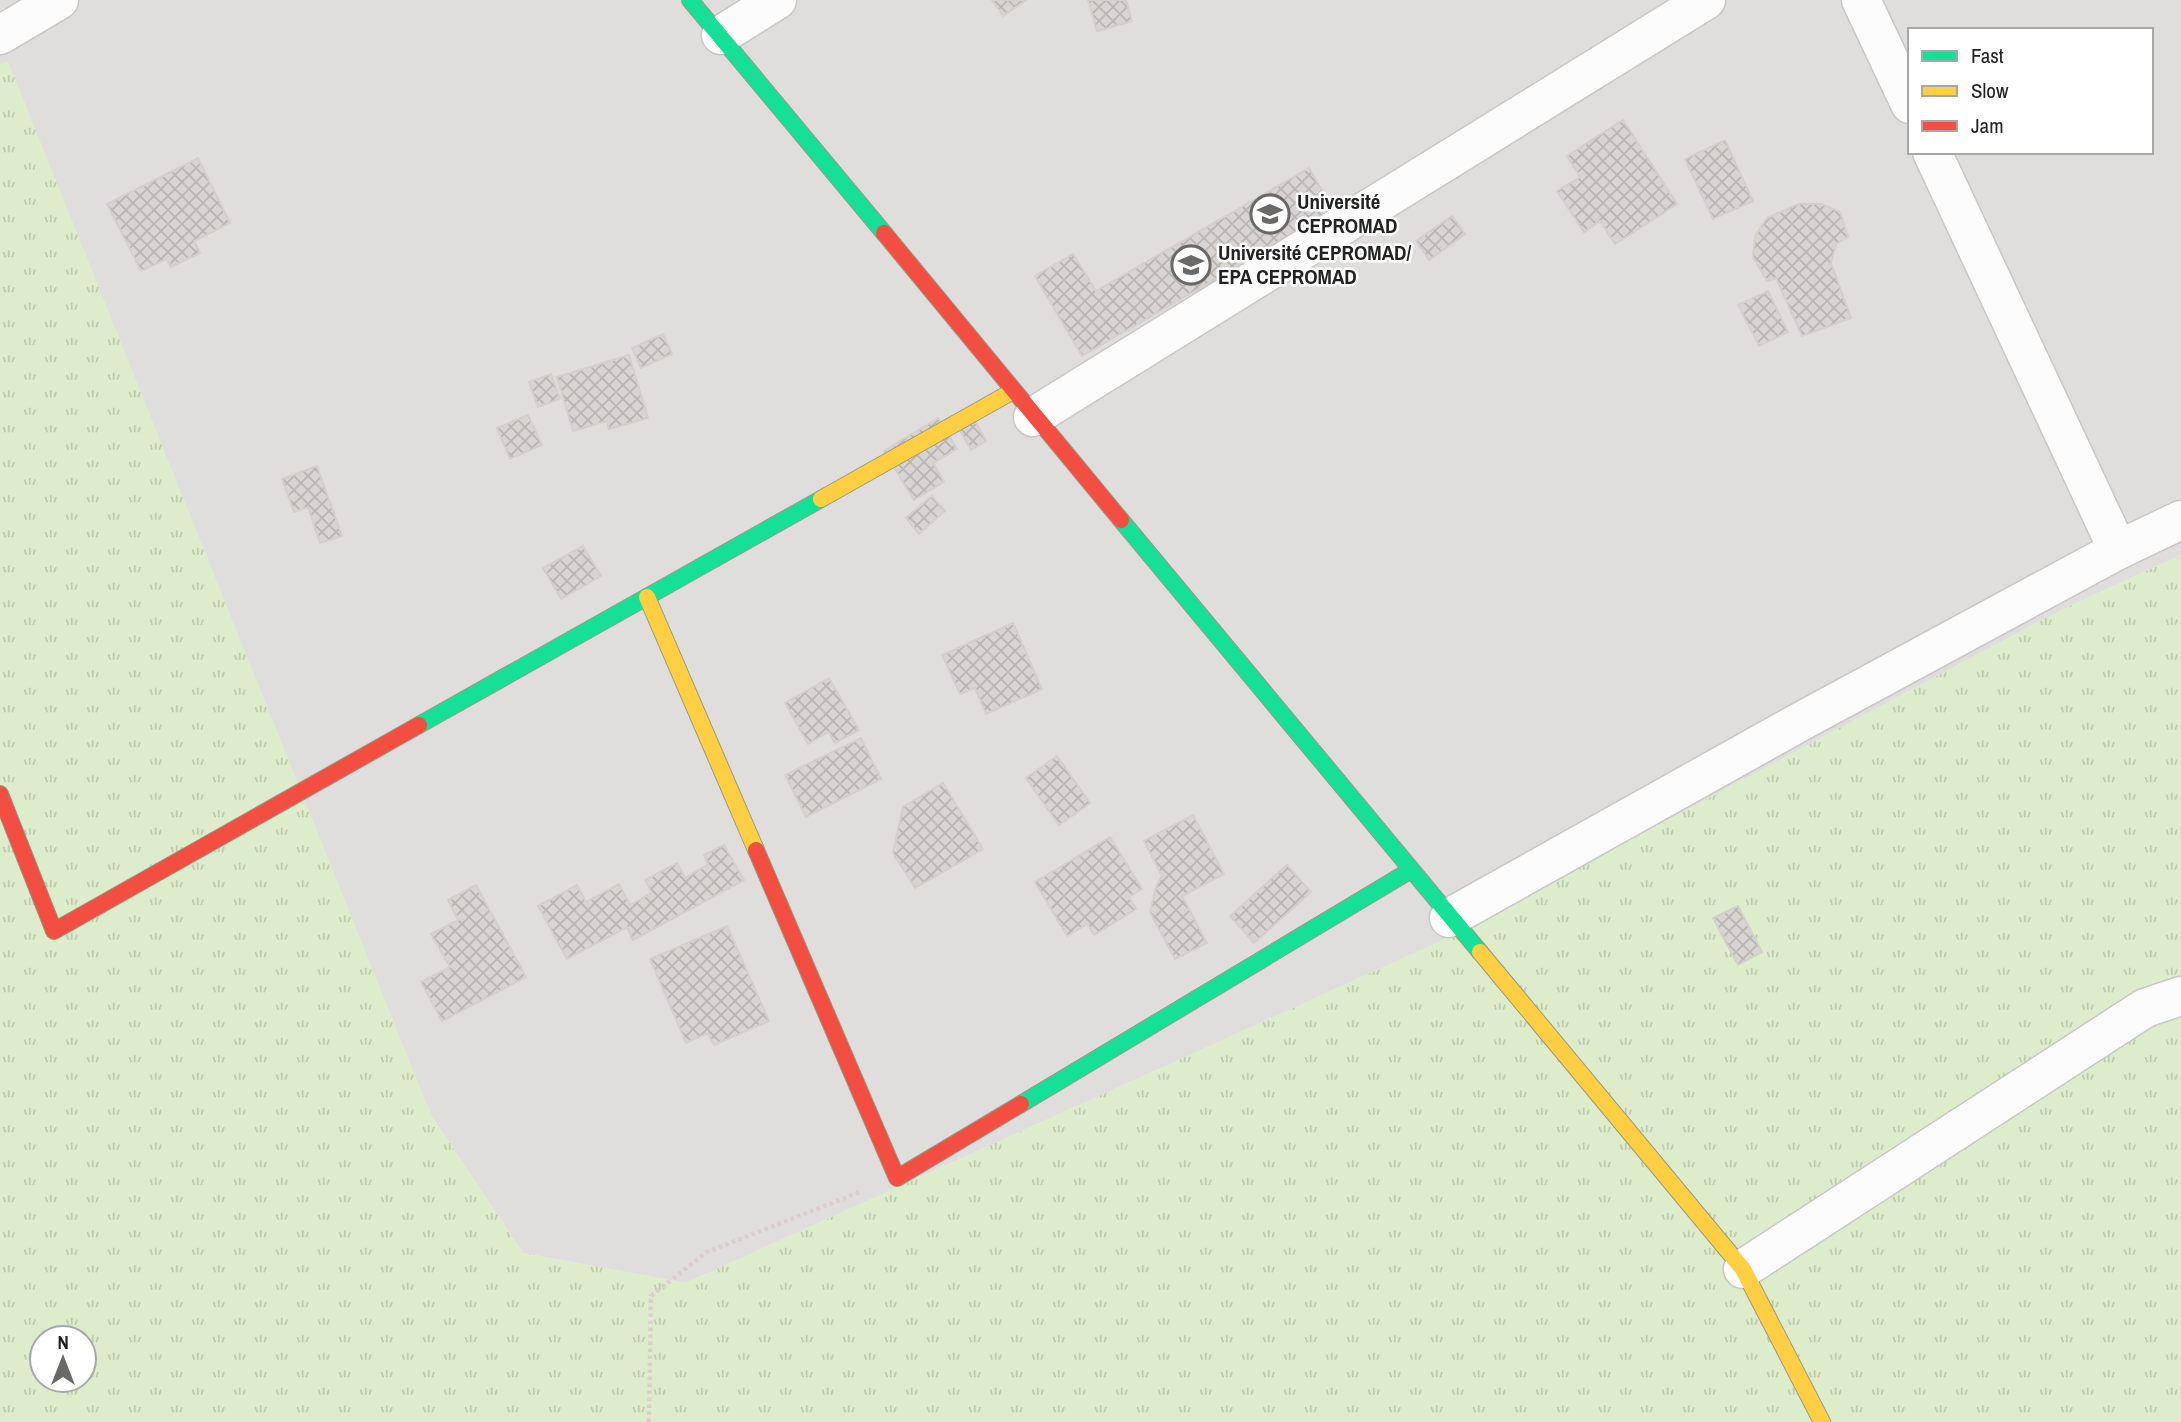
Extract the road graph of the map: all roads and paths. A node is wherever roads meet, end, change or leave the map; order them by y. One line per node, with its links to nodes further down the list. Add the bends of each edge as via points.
1 (59, 0): 6 (street)
2 (690, 0): 7 (street)
3 (777, 0): 7 (street)
4 (1706, 0): 10 (street)
5 (1861, 0): 8 (street)
6 (0, 35)
7 (721, 35): 10 (street)
8 (1908, 100)
9 (1933, 154): 12 (street)
10 (1023, 404): 13 (street); 15 (street)
11 (2181, 520): 12 (street)
12 (2118, 550): 16 (street)
13 (647, 597): 14 (street, via 54,931); 18 (street)
14 (0, 794)
15 (1410, 870): 16 (street); 18 (street)
16 (1449, 918): 19 (street)
17 (2181, 996): 19 (street, via 2146,1008)
18 (897, 1178): 20 (path, via 707,1252 651,1296)
19 (1743, 1269): 21 (street)
20 (649, 1422)
21 (1822, 1422)

